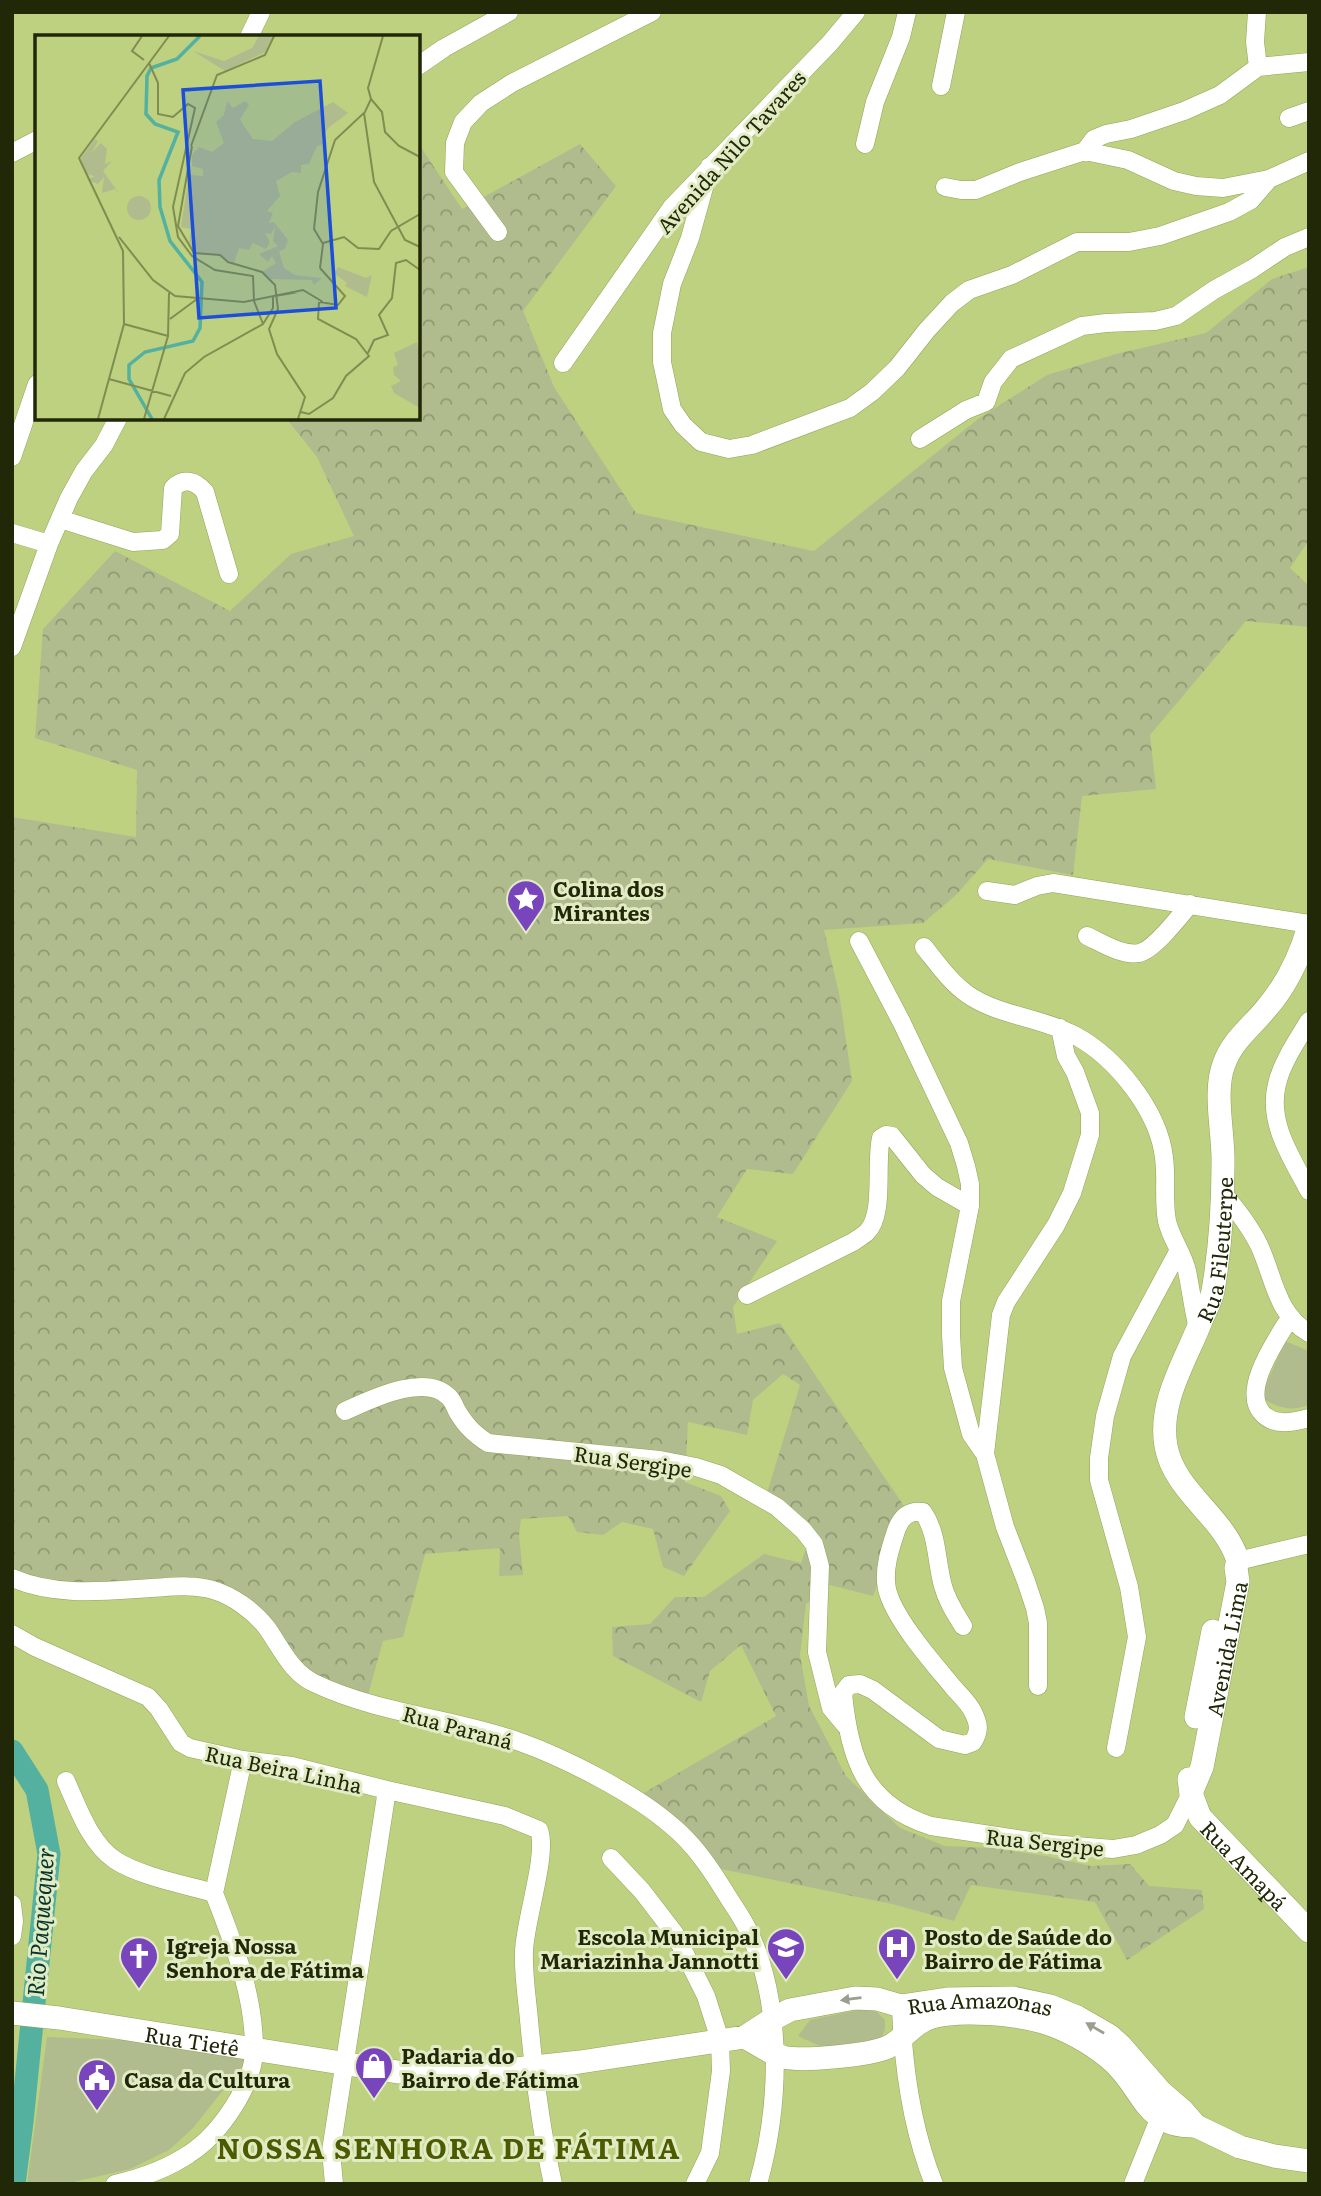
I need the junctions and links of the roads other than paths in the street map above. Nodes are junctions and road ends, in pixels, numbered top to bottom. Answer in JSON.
{"nodes":[{"id":1,"x":261,"y":12,"type":"edge"},
{"id":2,"x":509,"y":12,"type":"edge"},
{"id":3,"x":652,"y":12,"type":"edge"},
{"id":4,"x":856,"y":12,"type":"edge"},
{"id":5,"x":907,"y":12,"type":"edge"},
{"id":6,"x":956,"y":12,"type":"edge"},
{"id":7,"x":1257,"y":12,"type":"edge"},
{"id":8,"x":250,"y":35,"type":"edge"},
{"id":9,"x":1309,"y":62,"type":"edge"},
{"id":10,"x":420,"y":65,"type":"edge"},
{"id":11,"x":1258,"y":67,"type":"junction"},
{"id":12,"x":941,"y":86,"type":"dead end"},
{"id":13,"x":1309,"y":111,"type":"edge"},
{"id":14,"x":1289,"y":118,"type":"dead end"},
{"id":15,"x":35,"y":140,"type":"edge"},
{"id":16,"x":864,"y":144,"type":"dead end"},
{"id":17,"x":1085,"y":151,"type":"junction"},
{"id":18,"x":12,"y":153,"type":"edge"},
{"id":19,"x":1309,"y":161,"type":"edge"},
{"id":20,"x":710,"y":166,"type":"junction"},
{"id":21,"x":1269,"y":179,"type":"junction"},
{"id":22,"x":945,"y":187,"type":"dead end"},
{"id":23,"x":498,"y":232,"type":"dead end"},
{"id":24,"x":1309,"y":237,"type":"edge"},
{"id":25,"x":563,"y":363,"type":"dead end"},
{"id":26,"x":35,"y":390,"type":"edge"},
{"id":27,"x":117,"y":420,"type":"edge"},
{"id":28,"x":919,"y":439,"type":"dead end"},
{"id":29,"x":12,"y":457,"type":"edge"},
{"id":30,"x":60,"y":519,"type":"junction"},
{"id":31,"x":12,"y":533,"type":"edge"},
{"id":32,"x":49,"y":544,"type":"junction"},
{"id":33,"x":229,"y":574,"type":"dead end"},
{"id":34,"x":12,"y":647,"type":"edge"},
{"id":35,"x":987,"y":891,"type":"dead end"},
{"id":36,"x":1190,"y":904,"type":"junction"},
{"id":37,"x":1309,"y":925,"type":"edge"},
{"id":38,"x":1087,"y":936,"type":"dead end"},
{"id":39,"x":859,"y":942,"type":"dead end"},
{"id":40,"x":924,"y":947,"type":"dead end"},
{"id":41,"x":1309,"y":1021,"type":"edge"},
{"id":42,"x":1060,"y":1028,"type":"junction"},
{"id":43,"x":1309,"y":1191,"type":"edge"},
{"id":44,"x":1222,"y":1192,"type":"junction"},
{"id":45,"x":970,"y":1206,"type":"junction"},
{"id":46,"x":1179,"y":1250,"type":"junction"},
{"id":47,"x":747,"y":1294,"type":"dead end"},
{"id":48,"x":1289,"y":1319,"type":"junction"},
{"id":49,"x":1198,"y":1328,"type":"junction"},
{"id":50,"x":1309,"y":1333,"type":"edge"},
{"id":51,"x":345,"y":1411,"type":"dead end"},
{"id":52,"x":1309,"y":1418,"type":"edge"},
{"id":53,"x":985,"y":1454,"type":"junction"},
{"id":54,"x":1309,"y":1544,"type":"edge"},
{"id":55,"x":1237,"y":1565,"type":"junction"},
{"id":56,"x":12,"y":1578,"type":"edge"},
{"id":57,"x":963,"y":1626,"type":"dead end"},
{"id":58,"x":12,"y":1634,"type":"edge"},
{"id":59,"x":1038,"y":1686,"type":"dead end"},
{"id":60,"x":846,"y":1726,"type":"junction"},
{"id":61,"x":1116,"y":1748,"type":"dead end"},
{"id":62,"x":243,"y":1760,"type":"junction"},
{"id":63,"x":66,"y":1782,"type":"dead end"},
{"id":64,"x":387,"y":1790,"type":"junction"},
{"id":65,"x":1191,"y":1793,"type":"junction"},
{"id":66,"x":611,"y":1858,"type":"dead end"},
{"id":67,"x":214,"y":1893,"type":"junction"},
{"id":68,"x":12,"y":1903,"type":"edge"},
{"id":69,"x":1309,"y":1931,"type":"edge"},
{"id":70,"x":12,"y":1936,"type":"edge"},
{"id":71,"x":901,"y":2006,"type":"junction"},
{"id":72,"x":947,"y":2007,"type":"junction"},
{"id":73,"x":15,"y":2014,"type":"edge"},
{"id":74,"x":771,"y":2020,"type":"junction"},
{"id":75,"x":902,"y":2036,"type":"junction"},
{"id":76,"x":745,"y":2037,"type":"junction"},
{"id":77,"x":720,"y":2040,"type":"junction"},
{"id":78,"x":255,"y":2050,"type":"junction"},
{"id":79,"x":775,"y":2053,"type":"junction"},
{"id":80,"x":345,"y":2063,"type":"junction"},
{"id":81,"x":533,"y":2067,"type":"junction"},
{"id":82,"x":1156,"y":2105,"type":"junction"},
{"id":83,"x":1309,"y":2161,"type":"edge"},
{"id":84,"x":115,"y":2184,"type":"edge"},
{"id":85,"x":334,"y":2184,"type":"edge"},
{"id":86,"x":553,"y":2184,"type":"edge"},
{"id":87,"x":695,"y":2184,"type":"edge"},
{"id":88,"x":758,"y":2184,"type":"edge"},
{"id":89,"x":934,"y":2184,"type":"edge"},
{"id":90,"x":1133,"y":2184,"type":"edge"}],
"edges":[{"from":1,"to":8,"type":"street"},
{"from":2,"to":10,"type":"street"},
{"from":3,"to":23,"type":"street"},
{"from":4,"to":20,"type":"street","name":"Avenida Nilo Tavares"},
{"from":5,"to":16,"type":"street"},
{"from":6,"to":12,"type":"street"},
{"from":7,"to":11,"type":"street"},
{"from":9,"to":11,"type":"street"},
{"from":11,"to":17,"type":"street"},
{"from":13,"to":14,"type":"street"},
{"from":15,"to":18,"type":"street"},
{"from":17,"to":21,"type":"street"},
{"from":17,"to":22,"type":"street"},
{"from":19,"to":21,"type":"street"},
{"from":20,"to":21,"type":"street"},
{"from":20,"to":25,"type":"street","name":"Avenida Nilo Tavares"},
{"from":24,"to":28,"type":"street"},
{"from":26,"to":29,"type":"street"},
{"from":27,"to":30,"type":"street"},
{"from":30,"to":32,"type":"street"},
{"from":30,"to":33,"type":"street"},
{"from":31,"to":32,"type":"street"},
{"from":32,"to":34,"type":"street"},
{"from":35,"to":36,"type":"street"},
{"from":36,"to":37,"type":"street"},
{"from":36,"to":38,"type":"street"},
{"from":37,"to":44,"type":"main road","name":"Rua Fileuterpe"},
{"from":39,"to":45,"type":"street"},
{"from":40,"to":42,"type":"street"},
{"from":41,"to":43,"type":"street"},
{"from":42,"to":46,"type":"street"},
{"from":42,"to":53,"type":"street"},
{"from":44,"to":48,"type":"street"},
{"from":44,"to":49,"type":"main road","name":"Rua Fileuterpe"},
{"from":45,"to":47,"type":"street"},
{"from":45,"to":53,"type":"street"},
{"from":46,"to":49,"type":"street"},
{"from":46,"to":61,"type":"street"},
{"from":48,"to":50,"type":"street"},
{"from":48,"to":52,"type":"street"},
{"from":49,"to":55,"type":"main road","name":"Rua Fileuterpe"},
{"from":51,"to":60,"type":"street","name":"Rua Sergipe"},
{"from":53,"to":59,"type":"street"},
{"from":54,"to":55,"type":"street"},
{"from":55,"to":65,"type":"main road","name":"Avenida Lima"},
{"from":56,"to":74,"type":"street","name":"Rua Paraná"},
{"from":57,"to":60,"type":"street"},
{"from":58,"to":62,"type":"street","name":"Rua Beira Linha"},
{"from":60,"to":65,"type":"street","name":"Rua Sergipe"},
{"from":62,"to":64,"type":"street","name":"Rua Beira Linha"},
{"from":62,"to":67,"type":"street"},
{"from":63,"to":67,"type":"street"},
{"from":64,"to":80,"type":"street"},
{"from":64,"to":81,"type":"street","name":"Rua Beira Linha"},
{"from":65,"to":69,"type":"main road","name":"Rua Amapá"},
{"from":66,"to":77,"type":"street"},
{"from":67,"to":78,"type":"street"},
{"from":68,"to":70,"type":"street"},
{"from":71,"to":72,"type":"main road","name":"Rua Amazonas"},
{"from":71,"to":74,"type":"main road","name":"Rua Amazonas","one_way":true},
{"from":71,"to":75,"type":"street"},
{"from":72,"to":75,"type":"main road","name":"Rua Amazonas"},
{"from":72,"to":82,"type":"main road","name":"Rua Amazonas"},
{"from":73,"to":78,"type":"main road","name":"Rua Tietê"},
{"from":74,"to":76,"type":"main road","name":"Rua Tietê"},
{"from":74,"to":79,"type":"street","name":"Rua Paraná"},
{"from":75,"to":79,"type":"main road","name":"Rua Amazonas"},
{"from":75,"to":89,"type":"street"},
{"from":76,"to":77,"type":"main road","name":"Rua Tietê"},
{"from":76,"to":79,"type":"main road"},
{"from":77,"to":81,"type":"main road","name":"Rua Tietê"},
{"from":77,"to":87,"type":"street"},
{"from":78,"to":80,"type":"main road","name":"Rua Tietê"},
{"from":78,"to":84,"type":"street"},
{"from":79,"to":88,"type":"street","name":"Rua Paraná"},
{"from":80,"to":81,"type":"main road","name":"Rua Tietê"},
{"from":80,"to":85,"type":"street"},
{"from":81,"to":86,"type":"street"},
{"from":82,"to":83,"type":"main road"},
{"from":82,"to":90,"type":"street"}]}
